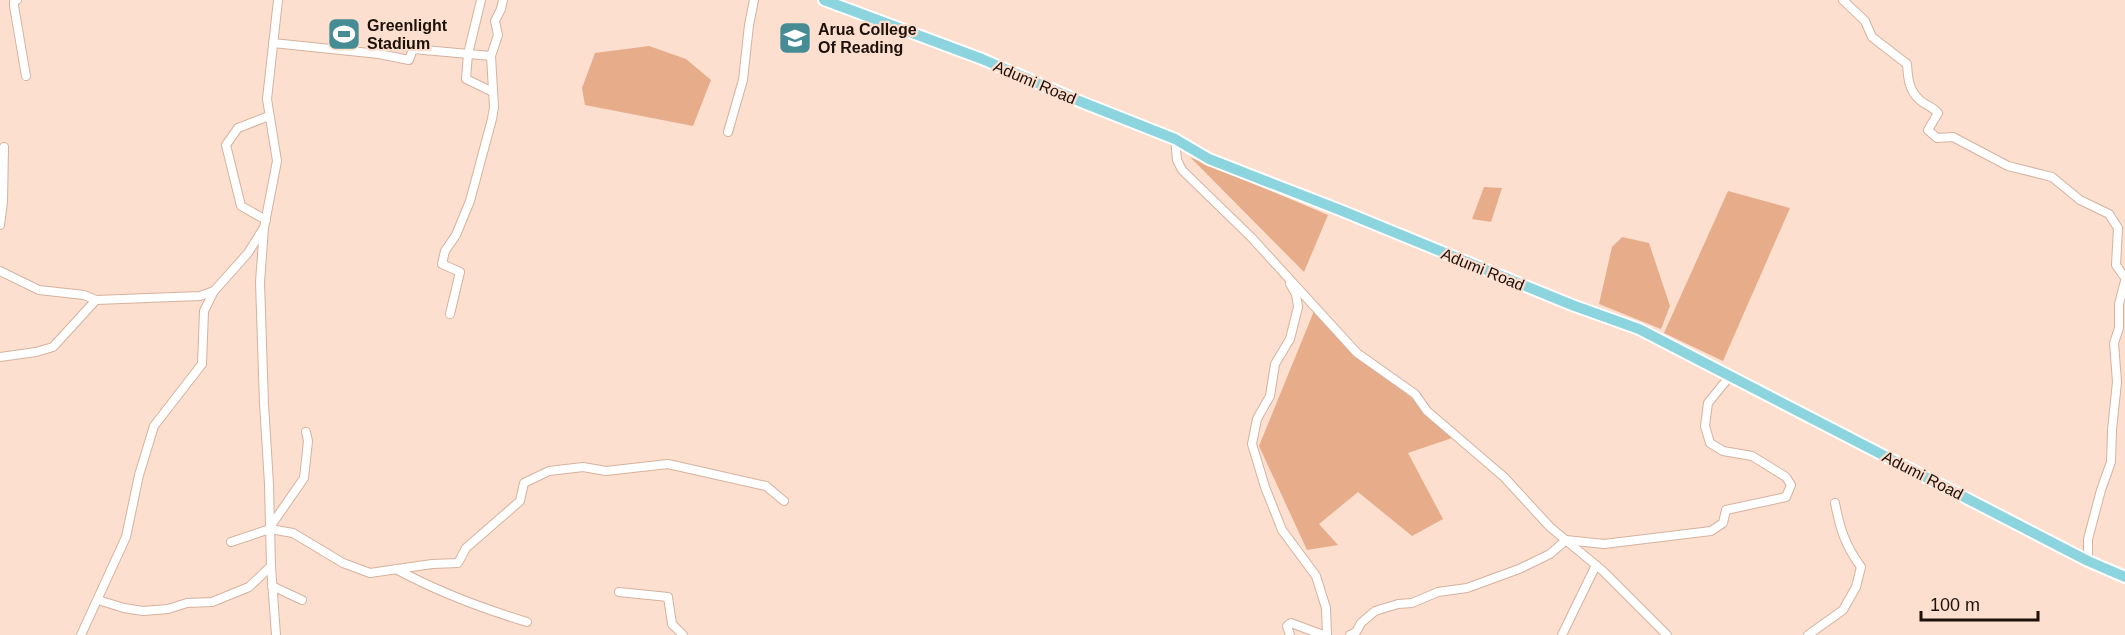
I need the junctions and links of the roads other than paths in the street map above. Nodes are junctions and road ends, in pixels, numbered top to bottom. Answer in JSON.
{"nodes":[{"id":1,"x":17,"y":0,"type":"edge"},
{"id":2,"x":278,"y":0,"type":"edge"},
{"id":3,"x":481,"y":0,"type":"edge"},
{"id":4,"x":503,"y":0,"type":"edge"},
{"id":5,"x":754,"y":0,"type":"edge"},
{"id":6,"x":824,"y":0,"type":"edge"},
{"id":7,"x":1843,"y":0,"type":"edge"},
{"id":8,"x":273,"y":43,"type":"junction"},
{"id":9,"x":468,"y":54,"type":"junction"},
{"id":10,"x":491,"y":56,"type":"junction"},
{"id":11,"x":26,"y":76,"type":"dead end"},
{"id":12,"x":493,"y":92,"type":"junction"},
{"id":13,"x":269,"y":116,"type":"junction"},
{"id":14,"x":728,"y":132,"type":"dead end"},
{"id":15,"x":1175,"y":139,"type":"junction"},
{"id":16,"x":4,"y":147,"type":"dead end"},
{"id":17,"x":265,"y":224,"type":"junction"},
{"id":18,"x":0,"y":225,"type":"edge"},
{"id":19,"x":0,"y":271,"type":"edge"},
{"id":20,"x":1283,"y":273,"type":"junction"},
{"id":21,"x":2125,"y":279,"type":"edge"},
{"id":22,"x":214,"y":291,"type":"junction"},
{"id":23,"x":96,"y":300,"type":"junction"},
{"id":24,"x":450,"y":314,"type":"dead end"},
{"id":25,"x":2122,"y":326,"type":"edge"},
{"id":26,"x":0,"y":357,"type":"edge"},
{"id":27,"x":1730,"y":376,"type":"junction"},
{"id":28,"x":2117,"y":381,"type":"junction"},
{"id":29,"x":2125,"y":392,"type":"edge"},
{"id":30,"x":306,"y":432,"type":"dead end"},
{"id":31,"x":784,"y":501,"type":"dead end"},
{"id":32,"x":1835,"y":503,"type":"dead end"},
{"id":33,"x":270,"y":529,"type":"junction"},
{"id":34,"x":1566,"y":540,"type":"junction"},
{"id":35,"x":231,"y":542,"type":"dead end"},
{"id":36,"x":2088,"y":561,"type":"junction"},
{"id":37,"x":1596,"y":565,"type":"junction"},
{"id":38,"x":271,"y":566,"type":"junction"},
{"id":39,"x":396,"y":569,"type":"junction"},
{"id":40,"x":2125,"y":577,"type":"edge"},
{"id":41,"x":272,"y":586,"type":"junction"},
{"id":42,"x":619,"y":592,"type":"dead end"},
{"id":43,"x":98,"y":600,"type":"junction"},
{"id":44,"x":302,"y":600,"type":"dead end"},
{"id":45,"x":527,"y":622,"type":"dead end"},
{"id":46,"x":81,"y":635,"type":"edge"},
{"id":47,"x":276,"y":635,"type":"edge"},
{"id":48,"x":683,"y":635,"type":"edge"},
{"id":49,"x":1290,"y":635,"type":"edge"},
{"id":50,"x":1325,"y":635,"type":"edge"},
{"id":51,"x":1350,"y":635,"type":"edge"},
{"id":52,"x":1562,"y":635,"type":"edge"},
{"id":53,"x":1667,"y":635,"type":"edge"},
{"id":54,"x":1808,"y":635,"type":"edge"}],
"edges":[{"from":1,"to":11,"type":"street"},
{"from":2,"to":8,"type":"street"},
{"from":3,"to":9,"type":"street"},
{"from":4,"to":10,"type":"street"},
{"from":5,"to":14,"type":"street"},
{"from":6,"to":15,"type":"main road","name":"Adumi Road"},
{"from":7,"to":21,"type":"street"},
{"from":8,"to":9,"type":"street"},
{"from":8,"to":13,"type":"street"},
{"from":9,"to":10,"type":"street"},
{"from":9,"to":12,"type":"street"},
{"from":10,"to":12,"type":"street"},
{"from":12,"to":24,"type":"street"},
{"from":13,"to":17,"type":"street"},
{"from":13,"to":17,"type":"street"},
{"from":15,"to":20,"type":"street"},
{"from":15,"to":27,"type":"main road","name":"Adumi Road"},
{"from":16,"to":18,"type":"street"},
{"from":17,"to":22,"type":"street"},
{"from":17,"to":33,"type":"street"},
{"from":19,"to":23,"type":"street"},
{"from":20,"to":34,"type":"street"},
{"from":20,"to":50,"type":"street"},
{"from":21,"to":25,"type":"street"},
{"from":22,"to":23,"type":"street"},
{"from":22,"to":43,"type":"street"},
{"from":23,"to":26,"type":"street"},
{"from":25,"to":28,"type":"street"},
{"from":27,"to":34,"type":"street"},
{"from":27,"to":36,"type":"main road","name":"Adumi Road"},
{"from":28,"to":29,"type":"street"},
{"from":28,"to":36,"type":"street"},
{"from":30,"to":33,"type":"street"},
{"from":31,"to":39,"type":"street"},
{"from":32,"to":54,"type":"street"},
{"from":33,"to":35,"type":"street"},
{"from":33,"to":38,"type":"street"},
{"from":33,"to":39,"type":"street"},
{"from":34,"to":37,"type":"street"},
{"from":34,"to":51,"type":"street"},
{"from":36,"to":40,"type":"main road","name":"Adumi Road"},
{"from":37,"to":52,"type":"street"},
{"from":37,"to":53,"type":"street"},
{"from":38,"to":41,"type":"street"},
{"from":38,"to":43,"type":"street"},
{"from":39,"to":45,"type":"street"},
{"from":41,"to":44,"type":"street"},
{"from":41,"to":47,"type":"street"},
{"from":42,"to":48,"type":"street"},
{"from":43,"to":46,"type":"street"},
{"from":49,"to":50,"type":"street"}]}
